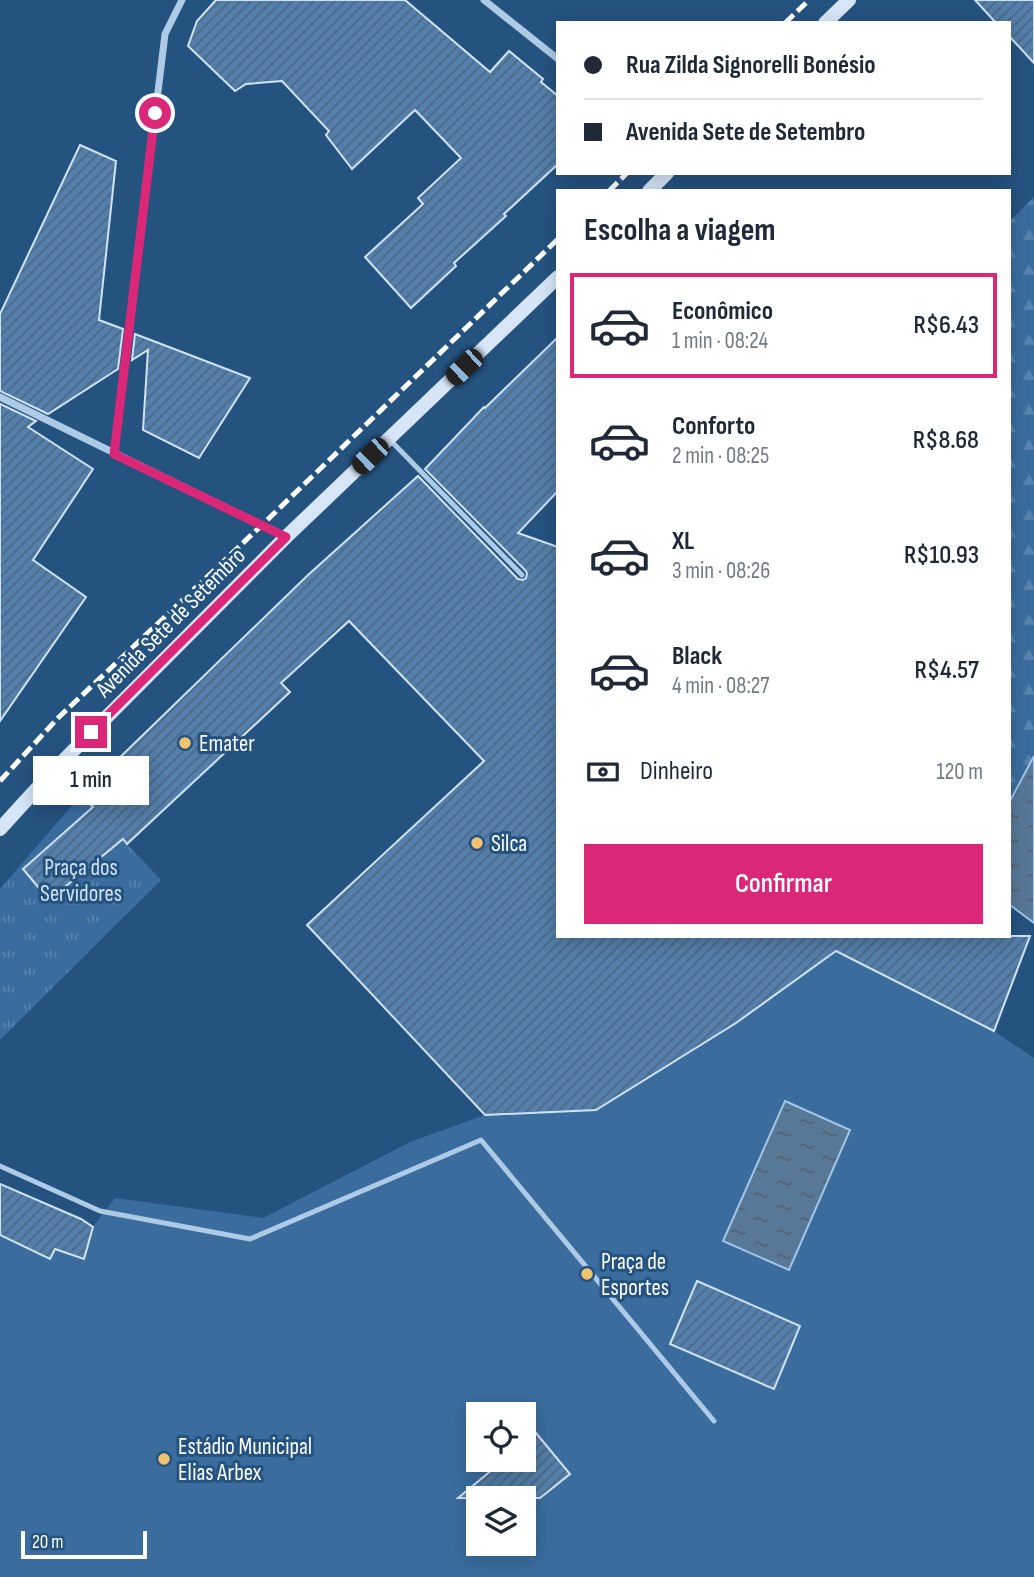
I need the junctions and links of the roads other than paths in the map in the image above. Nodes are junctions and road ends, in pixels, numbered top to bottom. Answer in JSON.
{"nodes":[{"id":1,"x":182,"y":0,"type":"edge"},
{"id":2,"x":484,"y":0,"type":"edge"},
{"id":3,"x":849,"y":0,"type":"edge"},
{"id":4,"x":827,"y":21,"type":"edge"},
{"id":5,"x":556,"y":57,"type":"edge"},
{"id":6,"x":665,"y":175,"type":"edge"},
{"id":7,"x":651,"y":189,"type":"edge"},
{"id":8,"x":556,"y":279,"type":"edge"},
{"id":9,"x":0,"y":397,"type":"edge"},
{"id":10,"x":388,"y":439,"type":"junction"},
{"id":11,"x":114,"y":454,"type":"junction"},
{"id":12,"x":286,"y":537,"type":"junction"},
{"id":13,"x":522,"y":575,"type":"dead end"},
{"id":14,"x":0,"y":829,"type":"edge"},
{"id":15,"x":0,"y":1166,"type":"edge"},
{"id":16,"x":714,"y":1421,"type":"dead end"}],
"edges":[{"from":1,"to":11,"type":"street"},
{"from":2,"to":5,"type":"street"},
{"from":3,"to":4,"type":"main road"},
{"from":6,"to":7,"type":"main road"},
{"from":8,"to":10,"type":"main road","name":"Avenida Sete de Setembro"},
{"from":9,"to":11,"type":"street"},
{"from":10,"to":12,"type":"main road","name":"Avenida Sete de Setembro"},
{"from":10,"to":13,"type":"lane"},
{"from":11,"to":12,"type":"street"},
{"from":12,"to":14,"type":"main road","name":"Avenida Sete de Setembro"},
{"from":15,"to":16,"type":"lane"}]}
